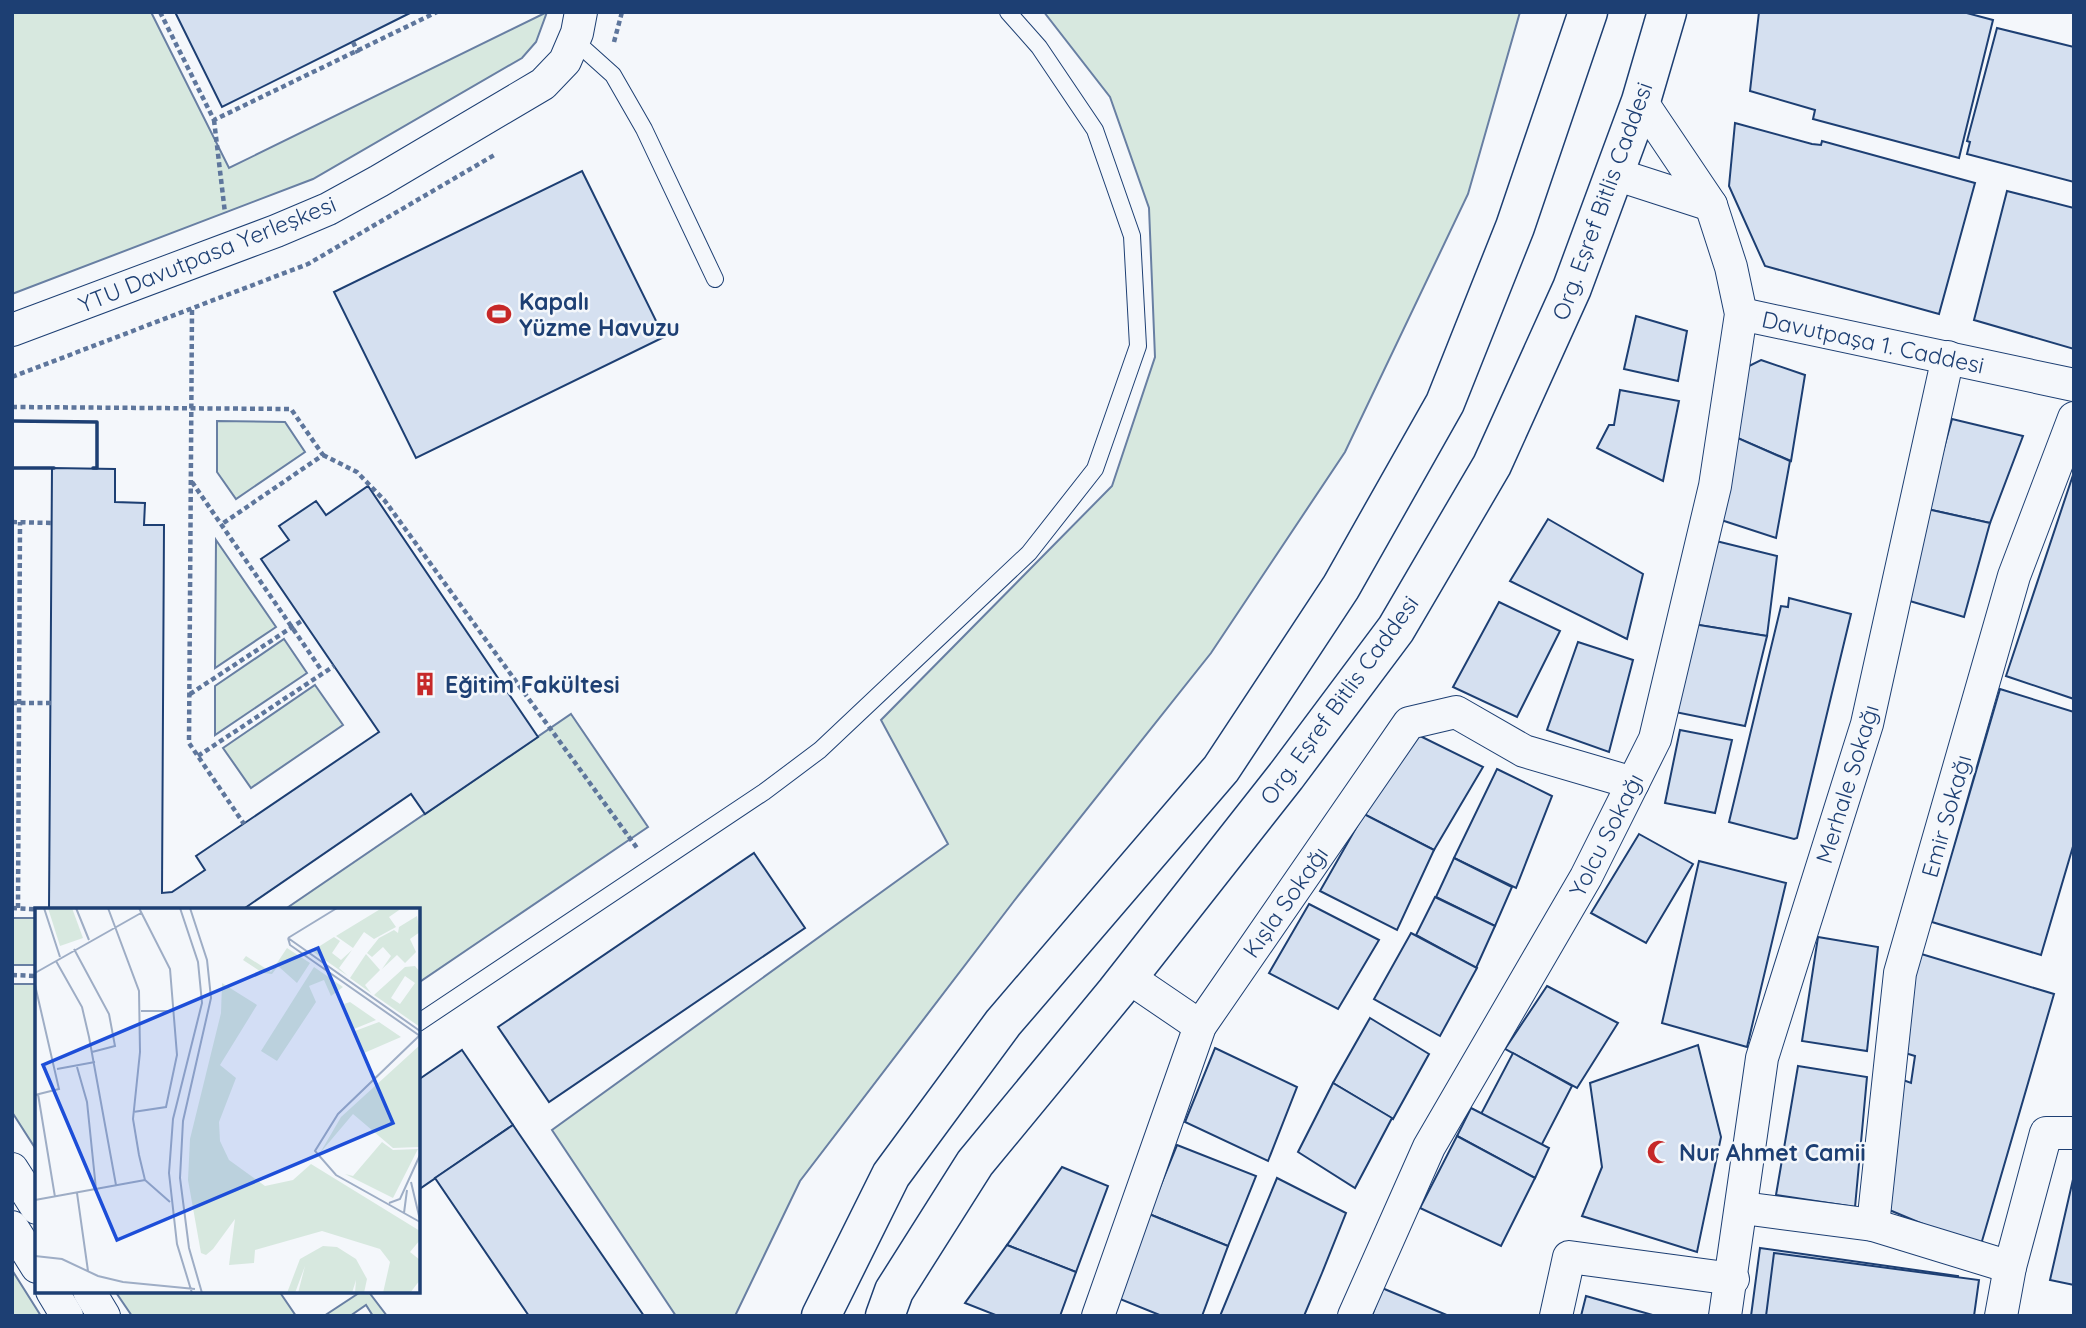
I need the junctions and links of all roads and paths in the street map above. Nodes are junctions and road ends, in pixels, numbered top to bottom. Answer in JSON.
{"nodes":[{"id":1,"x":160,"y":12,"type":"edge"},
{"id":2,"x":437,"y":12,"type":"edge"},
{"id":3,"x":1008,"y":12,"type":"edge"},
{"id":4,"x":1588,"y":12,"type":"edge"},
{"id":5,"x":1667,"y":12,"type":"edge"},
{"id":6,"x":578,"y":26,"type":"edge"},
{"id":7,"x":353,"y":42,"type":"dead end"},
{"id":8,"x":358,"y":53,"type":"junction"},
{"id":9,"x":1641,"y":101,"type":"junction"},
{"id":10,"x":214,"y":120,"type":"junction"},
{"id":11,"x":1615,"y":174,"type":"junction"},
{"id":12,"x":1711,"y":205,"type":"junction"},
{"id":13,"x":225,"y":221,"type":"dead end"},
{"id":14,"x":715,"y":279,"type":"dead end"},
{"id":15,"x":191,"y":309,"type":"dead end"},
{"id":16,"x":1741,"y":314,"type":"junction"},
{"id":17,"x":12,"y":330,"type":"edge"},
{"id":18,"x":1948,"y":357,"type":"junction"},
{"id":19,"x":2074,"y":385,"type":"edge"},
{"id":20,"x":12,"y":407,"type":"edge"},
{"id":21,"x":191,"y":408,"type":"junction"},
{"id":22,"x":2074,"y":418,"type":"edge"},
{"id":23,"x":323,"y":455,"type":"junction"},
{"id":24,"x":191,"y":479,"type":"junction"},
{"id":25,"x":12,"y":522,"type":"edge"},
{"id":26,"x":20,"y":522,"type":"junction"},
{"id":27,"x":51,"y":523,"type":"dead end"},
{"id":28,"x":222,"y":524,"type":"junction"},
{"id":29,"x":303,"y":620,"type":"dead end"},
{"id":30,"x":291,"y":626,"type":"junction"},
{"id":31,"x":334,"y":666,"type":"dead end"},
{"id":32,"x":322,"y":671,"type":"junction"},
{"id":33,"x":189,"y":695,"type":"junction"},
{"id":34,"x":12,"y":703,"type":"edge"},
{"id":35,"x":51,"y":703,"type":"dead end"},
{"id":36,"x":19,"y":704,"type":"junction"},
{"id":37,"x":198,"y":756,"type":"junction"},
{"id":38,"x":1633,"y":783,"type":"junction"},
{"id":39,"x":244,"y":824,"type":"dead end"},
{"id":40,"x":651,"y":867,"type":"junction"},
{"id":41,"x":15,"y":908,"type":"edge"},
{"id":42,"x":35,"y":909,"type":"edge"},
{"id":43,"x":12,"y":975,"type":"edge"},
{"id":44,"x":35,"y":976,"type":"edge"},
{"id":45,"x":1128,"y":977,"type":"junction"},
{"id":46,"x":420,"y":1022,"type":"edge"},
{"id":47,"x":1200,"y":1026,"type":"junction"},
{"id":48,"x":2074,"y":1133,"type":"edge"},
{"id":49,"x":12,"y":1169,"type":"edge"},
{"id":50,"x":35,"y":1205,"type":"edge"},
{"id":51,"x":1743,"y":1208,"type":"junction"},
{"id":52,"x":1873,"y":1225,"type":"junction"},
{"id":53,"x":12,"y":1227,"type":"edge"},
{"id":54,"x":35,"y":1263,"type":"edge"},
{"id":55,"x":2010,"y":1267,"type":"junction"},
{"id":56,"x":1733,"y":1279,"type":"junction"},
{"id":57,"x":53,"y":1293,"type":"edge"},
{"id":58,"x":90,"y":1293,"type":"edge"},
{"id":59,"x":67,"y":1316,"type":"edge"},
{"id":60,"x":104,"y":1316,"type":"edge"},
{"id":61,"x":821,"y":1316,"type":"edge"},
{"id":62,"x":885,"y":1316,"type":"edge"},
{"id":63,"x":1098,"y":1316,"type":"edge"},
{"id":64,"x":1354,"y":1316,"type":"edge"},
{"id":65,"x":1556,"y":1316,"type":"edge"},
{"id":66,"x":1725,"y":1316,"type":"edge"},
{"id":67,"x":2001,"y":1316,"type":"edge"}],
"edges":[{"from":1,"to":10,"type":"path"},
{"from":2,"to":8,"type":"path"},
{"from":3,"to":40,"type":"lane"},
{"from":4,"to":61,"type":"street"},
{"from":5,"to":9,"type":"street","name":"Org. Eşref Bitlis Caddesi"},
{"from":6,"to":14,"type":"lane"},
{"from":6,"to":17,"type":"street","name":"YTU Davutpasa Yerleşkesi"},
{"from":7,"to":8,"type":"path"},
{"from":8,"to":10,"type":"path"},
{"from":9,"to":11,"type":"street","name":"Org. Eşref Bitlis Caddesi"},
{"from":9,"to":12,"type":"street","name":"Davutpaşa 1. Caddesi"},
{"from":10,"to":13,"type":"path"},
{"from":11,"to":12,"type":"street"},
{"from":11,"to":45,"type":"street","name":"Org. Eşref Bitlis Caddesi"},
{"from":12,"to":16,"type":"street","name":"Davutpaşa 1. Caddesi"},
{"from":15,"to":21,"type":"path"},
{"from":16,"to":18,"type":"street","name":"Davutpaşa 1. Caddesi"},
{"from":16,"to":38,"type":"street","name":"Yolcu Sokağı"},
{"from":18,"to":19,"type":"street","name":"Davutpaşa 1. Caddesi"},
{"from":18,"to":51,"type":"street","name":"Merhale Sokağı"},
{"from":20,"to":21,"type":"path"},
{"from":21,"to":23,"type":"path"},
{"from":21,"to":24,"type":"path"},
{"from":22,"to":52,"type":"street","name":"Emir Sokağı"},
{"from":23,"to":28,"type":"path"},
{"from":23,"to":40,"type":"path"},
{"from":24,"to":28,"type":"path"},
{"from":24,"to":33,"type":"path"},
{"from":25,"to":26,"type":"path"},
{"from":26,"to":27,"type":"path"},
{"from":26,"to":36,"type":"path"},
{"from":28,"to":30,"type":"path"},
{"from":29,"to":30,"type":"path"},
{"from":30,"to":32,"type":"path"},
{"from":30,"to":33,"type":"path"},
{"from":31,"to":32,"type":"path"},
{"from":32,"to":37,"type":"path"},
{"from":33,"to":37,"type":"path"},
{"from":34,"to":36,"type":"path"},
{"from":35,"to":36,"type":"path"},
{"from":36,"to":41,"type":"path"},
{"from":37,"to":39,"type":"path"},
{"from":38,"to":47,"type":"street","name":"Kışla Sokağı"},
{"from":38,"to":64,"type":"street","name":"Yolcu Sokağı"},
{"from":40,"to":46,"type":"lane"},
{"from":41,"to":42,"type":"path"},
{"from":43,"to":44,"type":"path"},
{"from":45,"to":47,"type":"street"},
{"from":45,"to":62,"type":"street","name":"Org. Eşref Bitlis Caddesi"},
{"from":47,"to":63,"type":"street","name":"Kışla Sokağı"},
{"from":48,"to":55,"type":"street"},
{"from":49,"to":50,"type":"street"},
{"from":51,"to":52,"type":"street"},
{"from":51,"to":56,"type":"street","name":"Merhale Sokağı"},
{"from":52,"to":55,"type":"street"},
{"from":53,"to":54,"type":"street"},
{"from":55,"to":67,"type":"street"},
{"from":56,"to":65,"type":"street"},
{"from":56,"to":66,"type":"street","name":"Merhale Sokağı"},
{"from":57,"to":59,"type":"street"},
{"from":58,"to":60,"type":"street"}]}
